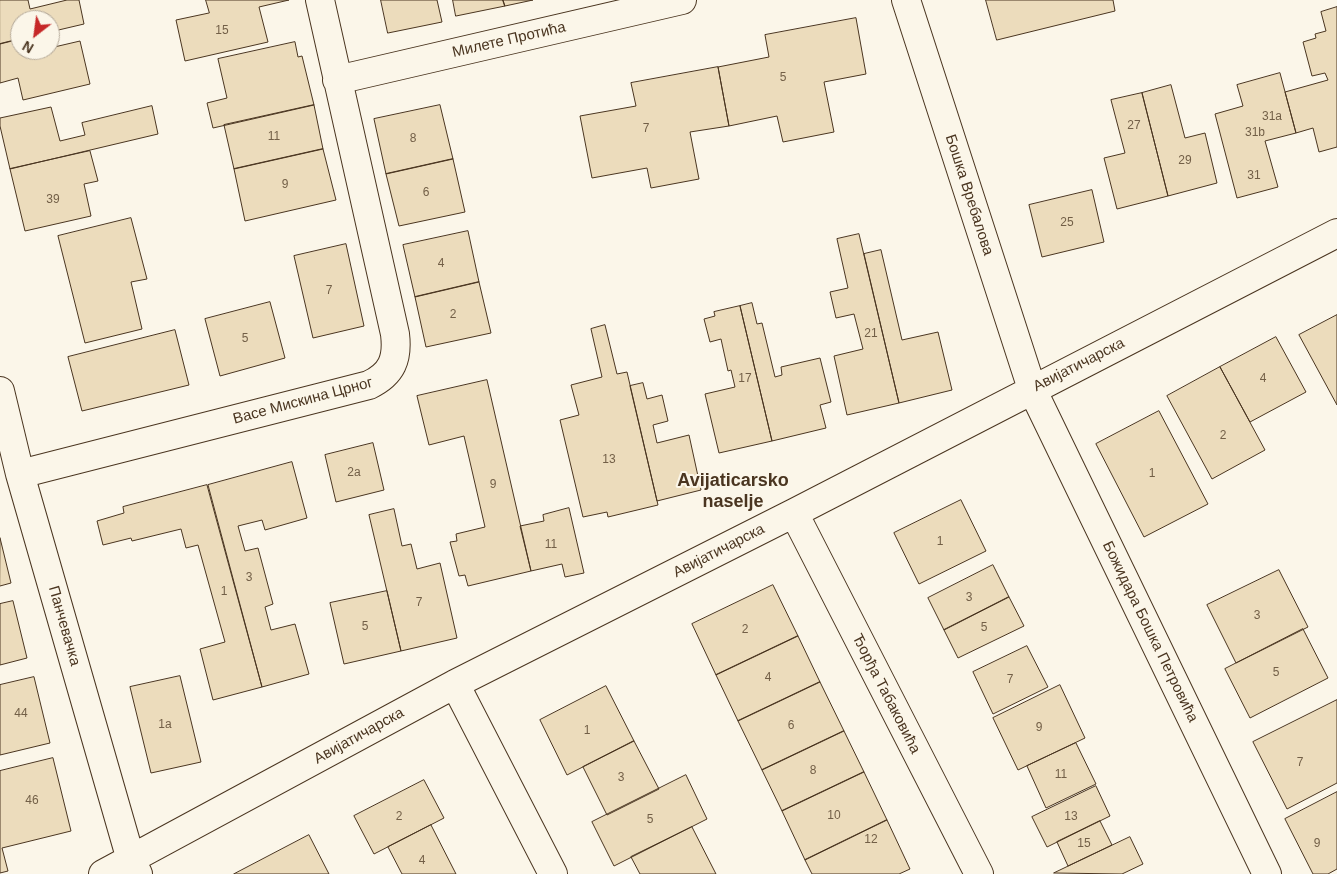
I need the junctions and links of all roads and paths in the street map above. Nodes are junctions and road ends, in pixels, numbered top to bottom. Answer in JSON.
{"nodes":[{"id":1,"x":320,"y":0,"type":"edge"},
{"id":2,"x":682,"y":0,"type":"edge"},
{"id":3,"x":906,"y":0,"type":"edge"},
{"id":4,"x":337,"y":80,"type":"junction"},
{"id":5,"x":1337,"y":232,"type":"edge"},
{"id":6,"x":1032,"y":389,"type":"junction"},
{"id":7,"x":0,"y":391,"type":"edge"},
{"id":8,"x":20,"y":474,"type":"junction"},
{"id":9,"x":794,"y":513,"type":"junction"},
{"id":10,"x":455,"y":684,"type":"junction"},
{"id":11,"x":134,"y":867,"type":"edge"},
{"id":12,"x":103,"y":874,"type":"edge"},
{"id":13,"x":553,"y":874,"type":"edge"},
{"id":14,"x":978,"y":874,"type":"edge"},
{"id":15,"x":1268,"y":874,"type":"edge"}],
"edges":[{"from":1,"to":4,"type":"street","name":"Васе Мискина Црног"},
{"from":2,"to":4,"type":"street","name":"Милете Протића"},
{"from":3,"to":6,"type":"street","name":"Бошка Вребалова"},
{"from":4,"to":8,"type":"street","name":"Васе Мискина Црног"},
{"from":5,"to":6,"type":"street","name":"Авијатичарска"},
{"from":6,"to":9,"type":"street","name":"Авијатичарска"},
{"from":6,"to":15,"type":"street","name":"Божидара Бошка Петровића"},
{"from":7,"to":8,"type":"street","name":"Панчевачка"},
{"from":8,"to":11,"type":"street","name":"Панчевачка"},
{"from":9,"to":10,"type":"street","name":"Авијатичарска"},
{"from":9,"to":14,"type":"street","name":"Ђорђа Табаковића"},
{"from":10,"to":11,"type":"street","name":"Авијатичарска"},
{"from":10,"to":13,"type":"street"},
{"from":11,"to":12,"type":"street","name":"Авијатичарска"}]}
